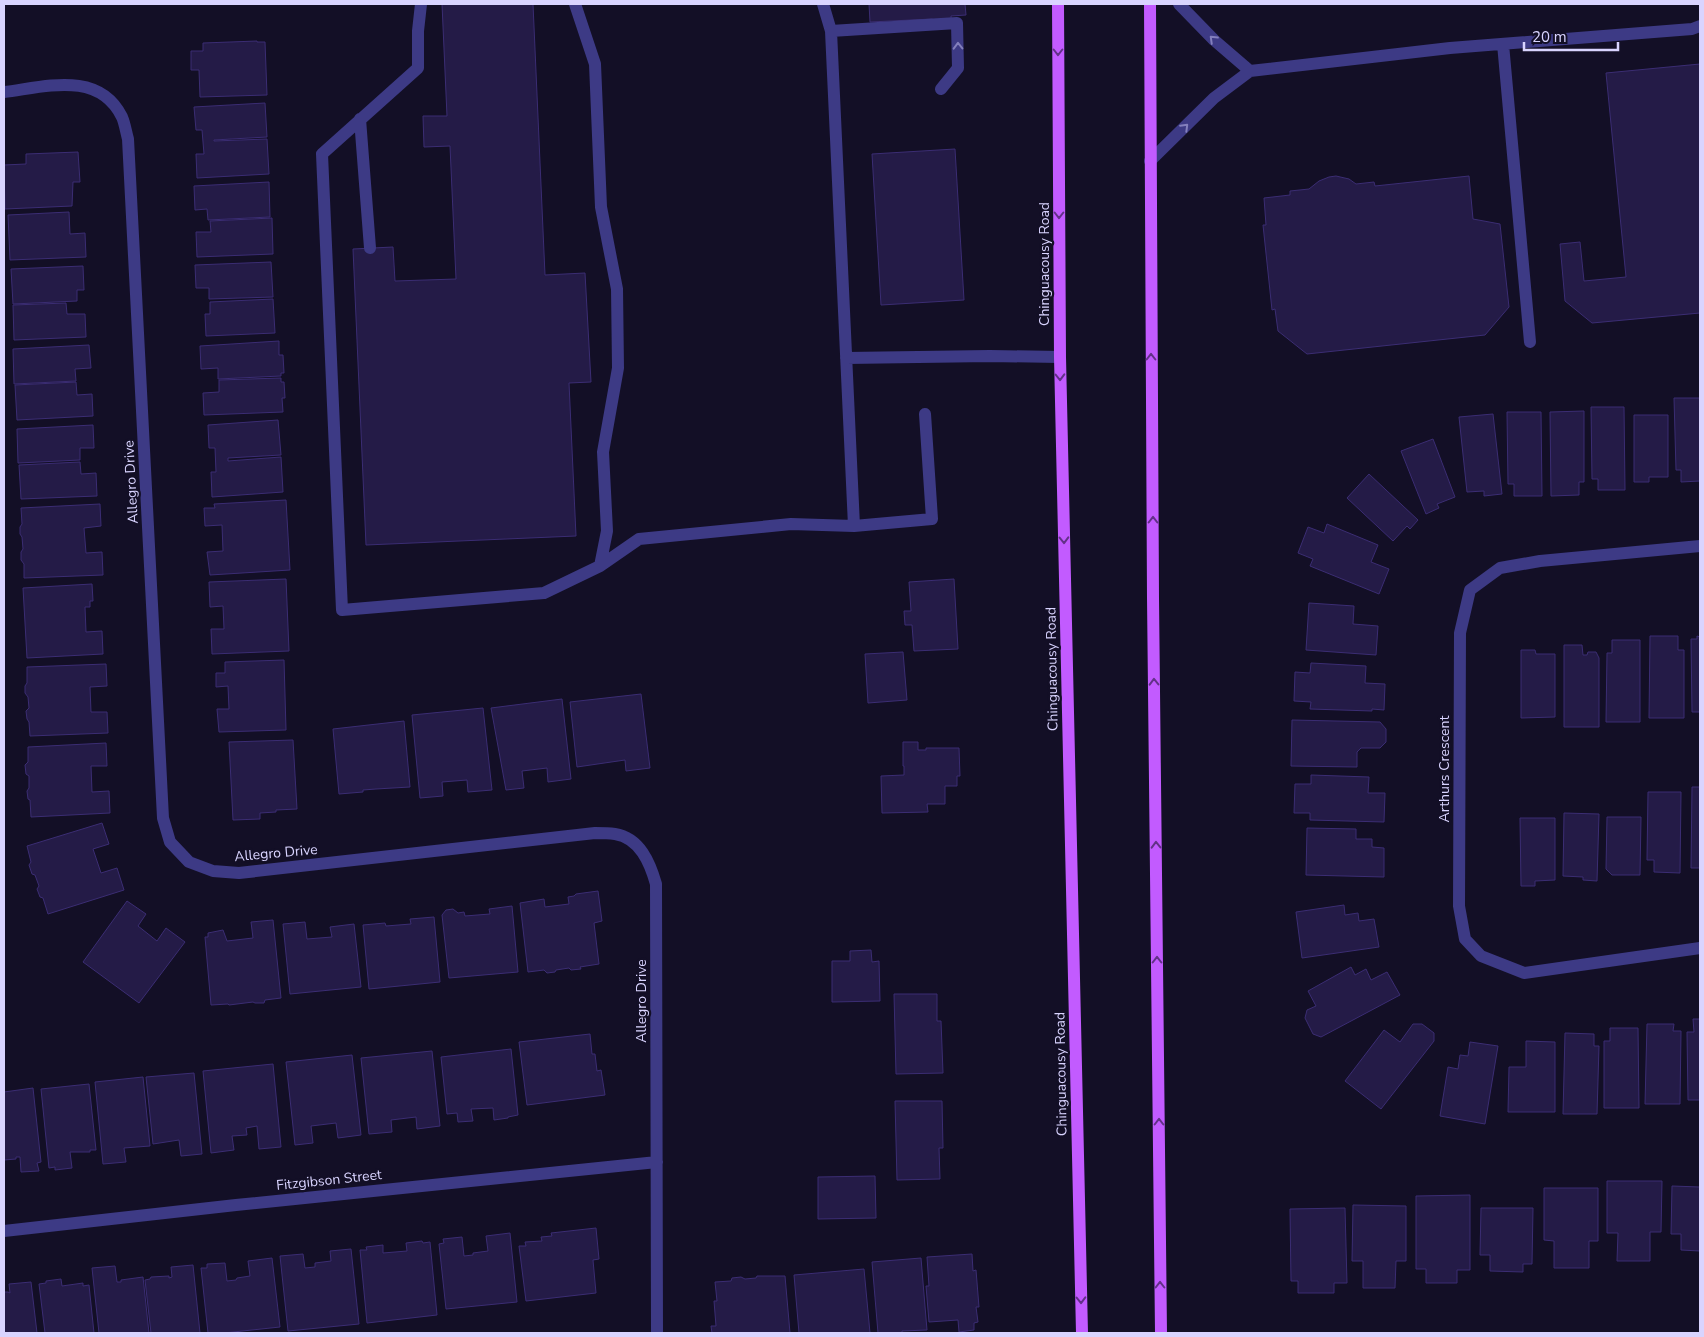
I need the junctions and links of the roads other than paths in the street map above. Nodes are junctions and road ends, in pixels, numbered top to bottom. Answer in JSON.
{"nodes":[{"id":1,"x":421,"y":4,"type":"edge"},
{"id":2,"x":575,"y":4,"type":"edge"},
{"id":3,"x":823,"y":4,"type":"edge"},
{"id":4,"x":1058,"y":4,"type":"edge"},
{"id":5,"x":1150,"y":4,"type":"edge"},
{"id":6,"x":1179,"y":4,"type":"edge"},
{"id":7,"x":1700,"y":26,"type":"edge"},
{"id":8,"x":831,"y":31,"type":"junction"},
{"id":9,"x":1503,"y":44,"type":"junction"},
{"id":10,"x":1250,"y":71,"type":"junction"},
{"id":11,"x":941,"y":89,"type":"dead end"},
{"id":12,"x":4,"y":92,"type":"edge"},
{"id":13,"x":360,"y":120,"type":"junction"},
{"id":14,"x":1150,"y":161,"type":"junction"},
{"id":15,"x":370,"y":248,"type":"dead end"},
{"id":16,"x":1530,"y":342,"type":"dead end"},
{"id":17,"x":1060,"y":356,"type":"junction"},
{"id":18,"x":846,"y":358,"type":"junction"},
{"id":19,"x":925,"y":414,"type":"dead end"},
{"id":20,"x":854,"y":526,"type":"junction"},
{"id":21,"x":1700,"y":546,"type":"edge"},
{"id":22,"x":600,"y":566,"type":"junction"},
{"id":23,"x":1700,"y":948,"type":"edge"},
{"id":24,"x":657,"y":1162,"type":"junction"},
{"id":25,"x":4,"y":1231,"type":"edge"},
{"id":26,"x":657,"y":1333,"type":"edge"},
{"id":27,"x":1082,"y":1333,"type":"edge"},
{"id":28,"x":1161,"y":1333,"type":"edge"}],
"edges":[{"from":1,"to":13,"type":"street"},
{"from":2,"to":22,"type":"street"},
{"from":3,"to":8,"type":"street"},
{"from":4,"to":17,"type":"main road","name":"Chinguacousy Road","one_way":true},
{"from":5,"to":14,"type":"main road"},
{"from":10,"to":6,"type":"street","one_way":true},
{"from":7,"to":9,"type":"street"},
{"from":11,"to":8,"type":"street","one_way":true},
{"from":8,"to":18,"type":"street"},
{"from":9,"to":10,"type":"street"},
{"from":9,"to":16,"type":"street"},
{"from":14,"to":10,"type":"street","one_way":true},
{"from":12,"to":24,"type":"street","name":"Allegro Drive"},
{"from":13,"to":15,"type":"street"},
{"from":13,"to":22,"type":"street"},
{"from":28,"to":14,"type":"main road","one_way":true},
{"from":17,"to":18,"type":"street"},
{"from":17,"to":27,"type":"main road","name":"Chinguacousy Road","one_way":true},
{"from":18,"to":20,"type":"street"},
{"from":19,"to":20,"type":"street"},
{"from":20,"to":22,"type":"street"},
{"from":21,"to":23,"type":"street","name":"Arthurs Crescent"},
{"from":24,"to":25,"type":"street","name":"Fitzgibson Street"},
{"from":24,"to":26,"type":"street","name":"Allegro Drive"}]}
